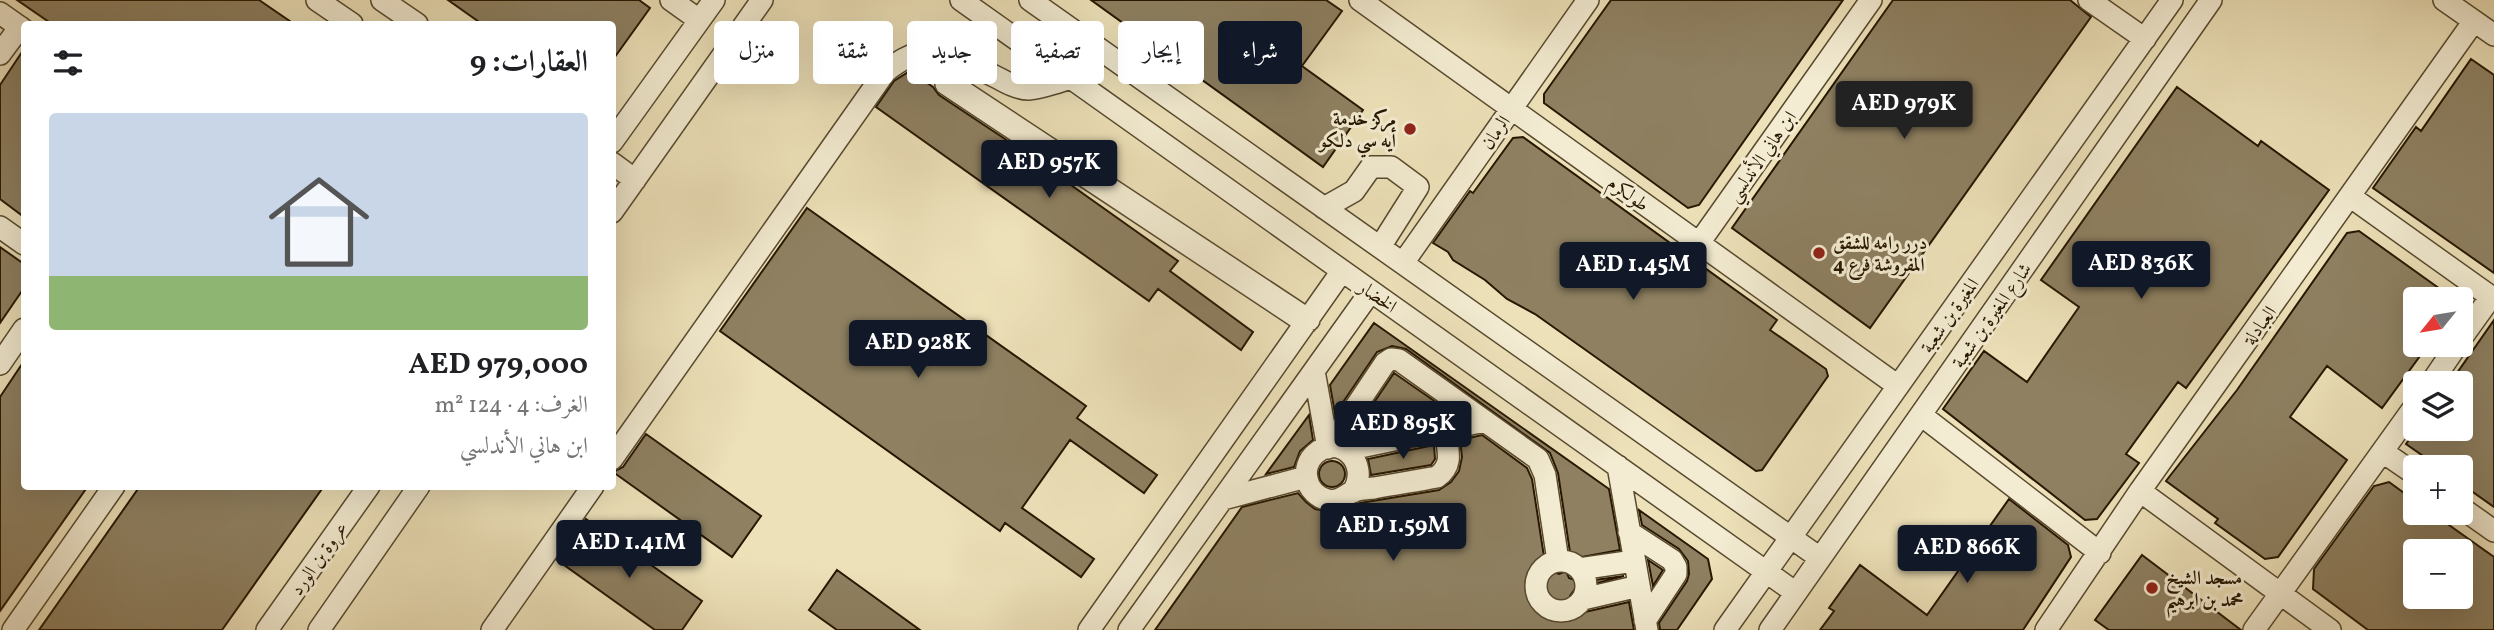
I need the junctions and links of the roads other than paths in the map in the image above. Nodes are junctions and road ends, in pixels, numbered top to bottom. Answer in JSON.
{"nodes":[{"id":1,"x":317,"y":0,"type":"edge"},
{"id":2,"x":382,"y":0,"type":"edge"},
{"id":3,"x":671,"y":0,"type":"edge"},
{"id":4,"x":714,"y":0,"type":"edge"},
{"id":5,"x":762,"y":0,"type":"edge"},
{"id":6,"x":961,"y":0,"type":"edge"},
{"id":7,"x":1030,"y":0,"type":"edge"},
{"id":8,"x":1360,"y":0,"type":"edge"},
{"id":9,"x":1588,"y":0,"type":"edge"},
{"id":10,"x":1871,"y":0,"type":"edge"},
{"id":11,"x":2089,"y":0,"type":"edge"},
{"id":12,"x":2172,"y":0,"type":"edge"},
{"id":13,"x":2211,"y":0,"type":"edge"},
{"id":14,"x":2444,"y":0,"type":"edge"},
{"id":15,"x":0,"y":13,"type":"edge"},
{"id":16,"x":699,"y":20,"type":"junction"},
{"id":17,"x":348,"y":21,"type":"edge"},
{"id":18,"x":413,"y":21,"type":"edge"},
{"id":19,"x":2474,"y":22,"type":"junction"},
{"id":20,"x":21,"y":27,"type":"edge"},
{"id":21,"x":21,"y":29,"type":"edge"},
{"id":22,"x":1011,"y":35,"type":"edge"},
{"id":23,"x":2494,"y":35,"type":"edge"},
{"id":24,"x":2145,"y":39,"type":"junction"},
{"id":25,"x":0,"y":54,"type":"edge"},
{"id":26,"x":1048,"y":84,"type":"edge"},
{"id":27,"x":1079,"y":84,"type":"edge"},
{"id":28,"x":1512,"y":109,"type":"junction"},
{"id":29,"x":616,"y":136,"type":"edge"},
{"id":30,"x":616,"y":166,"type":"edge"},
{"id":31,"x":635,"y":180,"type":"junction"},
{"id":32,"x":2351,"y":197,"type":"junction"},
{"id":33,"x":616,"y":206,"type":"edge"},
{"id":34,"x":1324,"y":208,"type":"junction"},
{"id":35,"x":0,"y":227,"type":"edge"},
{"id":36,"x":21,"y":242,"type":"edge"},
{"id":37,"x":1699,"y":243,"type":"junction"},
{"id":38,"x":1380,"y":247,"type":"junction"},
{"id":39,"x":1402,"y":263,"type":"junction"},
{"id":40,"x":1342,"y":271,"type":"junction"},
{"id":41,"x":1371,"y":291,"type":"junction"},
{"id":42,"x":2492,"y":298,"type":"edge"},
{"id":43,"x":2473,"y":323,"type":"edge"},
{"id":44,"x":1304,"y":326,"type":"junction"},
{"id":45,"x":21,"y":333,"type":"edge"},
{"id":46,"x":0,"y":363,"type":"edge"},
{"id":47,"x":1319,"y":364,"type":"junction"},
{"id":48,"x":1898,"y":386,"type":"junction"},
{"id":49,"x":1921,"y":415,"type":"junction"},
{"id":50,"x":1485,"y":421,"type":"junction"},
{"id":51,"x":2403,"y":423,"type":"edge"},
{"id":52,"x":1445,"y":429,"type":"junction"},
{"id":53,"x":1337,"y":449,"type":"junction"},
{"id":54,"x":2383,"y":452,"type":"junction"},
{"id":55,"x":616,"y":453,"type":"edge"},
{"id":56,"x":1618,"y":466,"type":"junction"},
{"id":57,"x":2403,"y":466,"type":"edge"},
{"id":58,"x":1306,"y":477,"type":"junction"},
{"id":59,"x":111,"y":490,"type":"edge"},
{"id":60,"x":366,"y":490,"type":"edge"},
{"id":61,"x":416,"y":490,"type":"edge"},
{"id":62,"x":590,"y":490,"type":"edge"},
{"id":63,"x":2140,"y":491,"type":"junction"},
{"id":64,"x":1353,"y":492,"type":"junction"},
{"id":65,"x":1223,"y":499,"type":"junction"},
{"id":66,"x":2473,"y":516,"type":"edge"},
{"id":67,"x":2494,"y":531,"type":"edge"},
{"id":68,"x":1629,"y":532,"type":"junction"},
{"id":69,"x":1791,"y":538,"type":"junction"},
{"id":70,"x":2100,"y":553,"type":"junction"},
{"id":71,"x":1820,"y":558,"type":"junction"},
{"id":72,"x":1558,"y":561,"type":"junction"},
{"id":73,"x":1634,"y":561,"type":"junction"},
{"id":74,"x":1579,"y":569,"type":"junction"},
{"id":75,"x":1767,"y":572,"type":"junction"},
{"id":76,"x":1639,"y":586,"type":"junction"},
{"id":77,"x":1796,"y":593,"type":"junction"},
{"id":78,"x":2280,"y":594,"type":"junction"},
{"id":79,"x":1583,"y":599,"type":"junction"},
{"id":80,"x":1110,"y":601,"type":"junction"},
{"id":81,"x":1565,"y":621,"type":"edge"},
{"id":82,"x":1132,"y":625,"type":"edge"},
{"id":83,"x":1646,"y":626,"type":"edge"},
{"id":84,"x":13,"y":630,"type":"edge"},
{"id":85,"x":267,"y":630,"type":"edge"},
{"id":86,"x":318,"y":630,"type":"edge"},
{"id":87,"x":492,"y":630,"type":"edge"},
{"id":88,"x":1089,"y":630,"type":"edge"},
{"id":89,"x":1725,"y":630,"type":"edge"},
{"id":90,"x":1770,"y":630,"type":"edge"},
{"id":91,"x":2046,"y":630,"type":"edge"},
{"id":92,"x":2254,"y":630,"type":"edge"},
{"id":93,"x":2330,"y":630,"type":"edge"}],
"edges":[{"from":1,"to":17,"type":"street"},
{"from":2,"to":18,"type":"street"},
{"from":3,"to":16,"type":"street"},
{"from":4,"to":16,"type":"street"},
{"from":5,"to":31,"type":"street"},
{"from":6,"to":22,"type":"street","name":"الخضار"},
{"from":7,"to":34,"type":"street"},
{"from":8,"to":28,"type":"street","name":"طولكرم"},
{"from":9,"to":28,"type":"street","name":"الرمان"},
{"from":10,"to":37,"type":"street","name":"ابن هاني الأندلسي"},
{"from":11,"to":24,"type":"street"},
{"from":12,"to":24,"type":"street","name":"المغيرة بن شعبة"},
{"from":13,"to":49,"type":"street","name":"شارع المغيرة بن شعبة"},
{"from":14,"to":19,"type":"street"},
{"from":15,"to":20,"type":"street"},
{"from":16,"to":29,"type":"street"},
{"from":19,"to":23,"type":"street"},
{"from":19,"to":32,"type":"street","name":"العبادلة"},
{"from":21,"to":25,"type":"street"},
{"from":24,"to":48,"type":"street","name":"المغيرة بن شعبة"},
{"from":26,"to":55,"type":"street"},
{"from":27,"to":40,"type":"street","name":"الخضار"},
{"from":28,"to":37,"type":"street","name":"طولكرم"},
{"from":28,"to":39,"type":"street","name":"الرمان"},
{"from":30,"to":31,"type":"street"},
{"from":31,"to":33,"type":"street"},
{"from":32,"to":42,"type":"street"},
{"from":32,"to":63,"type":"street","name":"العبادلة"},
{"from":34,"to":38,"type":"street"},
{"from":34,"to":38,"type":"street"},
{"from":35,"to":36,"type":"street"},
{"from":37,"to":48,"type":"street","name":"طولكرم"},
{"from":38,"to":39,"type":"street"},
{"from":39,"to":69,"type":"street"},
{"from":40,"to":41,"type":"street","name":"الخضار"},
{"from":40,"to":44,"type":"street"},
{"from":41,"to":47,"type":"street"},
{"from":41,"to":56,"type":"street","name":"الخضار"},
{"from":42,"to":43,"type":"street"},
{"from":44,"to":44,"type":"street"},
{"from":44,"to":47,"type":"street"},
{"from":44,"to":80,"type":"street"},
{"from":45,"to":46,"type":"street"},
{"from":47,"to":53,"type":"street"},
{"from":47,"to":65,"type":"street"},
{"from":48,"to":69,"type":"street","name":"المغيرة بن شعبة"},
{"from":49,"to":70,"type":"street"},
{"from":49,"to":71,"type":"street","name":"شارع المغيرة بن شعبة"},
{"from":50,"to":52,"type":"street"},
{"from":50,"to":53,"type":"street"},
{"from":50,"to":72,"type":"street"},
{"from":51,"to":54,"type":"street"},
{"from":52,"to":53,"type":"street"},
{"from":52,"to":64,"type":"street"},
{"from":53,"to":58,"type":"street"},
{"from":53,"to":64,"type":"street"},
{"from":54,"to":57,"type":"street"},
{"from":54,"to":78,"type":"street"},
{"from":56,"to":68,"type":"street"},
{"from":56,"to":75,"type":"street","name":"الخضار"},
{"from":58,"to":64,"type":"street"},
{"from":58,"to":65,"type":"street"},
{"from":59,"to":84,"type":"street"},
{"from":60,"to":85,"type":"street","name":"عروة بن الورد"},
{"from":61,"to":86,"type":"street"},
{"from":62,"to":87,"type":"street"},
{"from":63,"to":70,"type":"street","name":"العبادلة"},
{"from":63,"to":78,"type":"street"},
{"from":65,"to":82,"type":"street"},
{"from":66,"to":67,"type":"street"},
{"from":68,"to":73,"type":"street"},
{"from":68,"to":83,"type":"street"},
{"from":69,"to":71,"type":"street"},
{"from":69,"to":75,"type":"street","name":"المغيرة بن شعبة"},
{"from":70,"to":91,"type":"street","name":"العبادلة"},
{"from":71,"to":77,"type":"street","name":"شارع المغيرة بن شعبة"},
{"from":72,"to":74,"type":"street"},
{"from":72,"to":81,"type":"street"},
{"from":73,"to":74,"type":"street"},
{"from":73,"to":76,"type":"street"},
{"from":74,"to":79,"type":"street"},
{"from":75,"to":77,"type":"street","name":"الخضار"},
{"from":75,"to":89,"type":"street","name":"المغيرة بن شعبة"},
{"from":76,"to":79,"type":"street"},
{"from":76,"to":83,"type":"street"},
{"from":77,"to":90,"type":"street","name":"شارع المغيرة بن شعبة"},
{"from":78,"to":92,"type":"street"},
{"from":78,"to":93,"type":"street"},
{"from":79,"to":81,"type":"street"},
{"from":80,"to":82,"type":"street"},
{"from":80,"to":88,"type":"street"}]}
